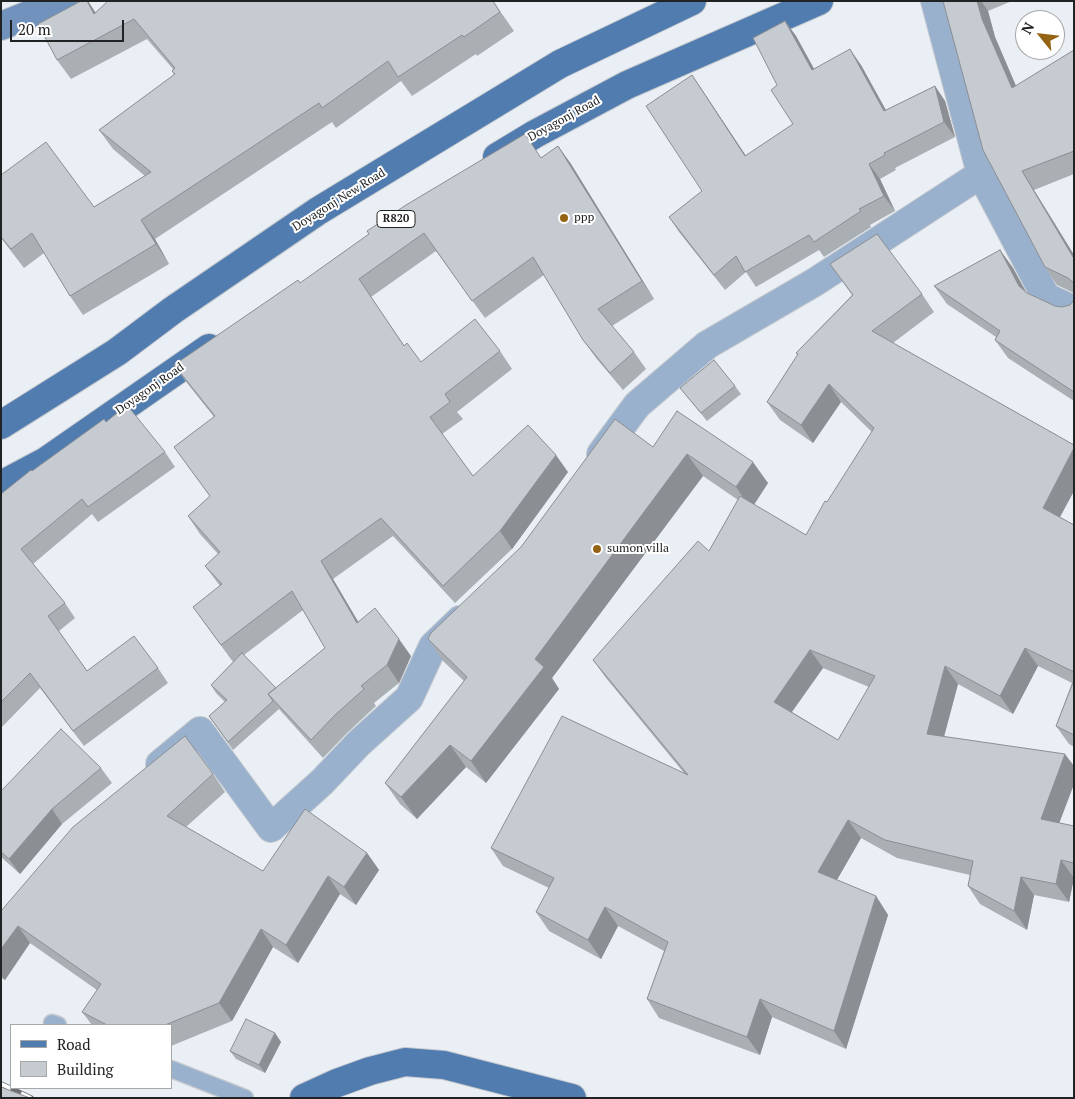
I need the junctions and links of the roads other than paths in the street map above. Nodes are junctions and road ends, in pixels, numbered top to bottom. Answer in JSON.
{"nodes":[{"id":1,"x":63,"y":1,"type":"edge"},
{"id":2,"x":819,"y":1,"type":"edge"},
{"id":3,"x":935,"y":1,"type":"edge"},
{"id":4,"x":690,"y":2,"type":"edge"},
{"id":5,"x":1,"y":26,"type":"edge"},
{"id":6,"x":477,"y":169,"type":"edge"},
{"id":7,"x":981,"y":174,"type":"junction"},
{"id":8,"x":1074,"y":310,"type":"edge"},
{"id":9,"x":233,"y":331,"type":"edge"},
{"id":10,"x":1,"y":425,"type":"edge"},
{"id":11,"x":586,"y":474,"type":"edge"},
{"id":12,"x":1,"y":485,"type":"edge"},
{"id":13,"x":475,"y":606,"type":"edge"},
{"id":14,"x":141,"y":780,"type":"edge"},
{"id":15,"x":172,"y":1069,"type":"edge"},
{"id":16,"x":245,"y":1098,"type":"edge"},
{"id":17,"x":304,"y":1098,"type":"edge"},
{"id":18,"x":572,"y":1098,"type":"edge"}],
"edges":[{"from":1,"to":5,"type":"main road"},
{"from":2,"to":6,"type":"main road","name":"Doyagonj Road"},
{"from":3,"to":7,"type":"street"},
{"from":4,"to":10,"type":"main road","name":"Doyagonj New Road"},
{"from":7,"to":8,"type":"street"},
{"from":7,"to":11,"type":"street"},
{"from":9,"to":12,"type":"main road","name":"Doyagonj Road"},
{"from":13,"to":14,"type":"street"},
{"from":15,"to":16,"type":"lane"},
{"from":17,"to":18,"type":"main road"}]}
